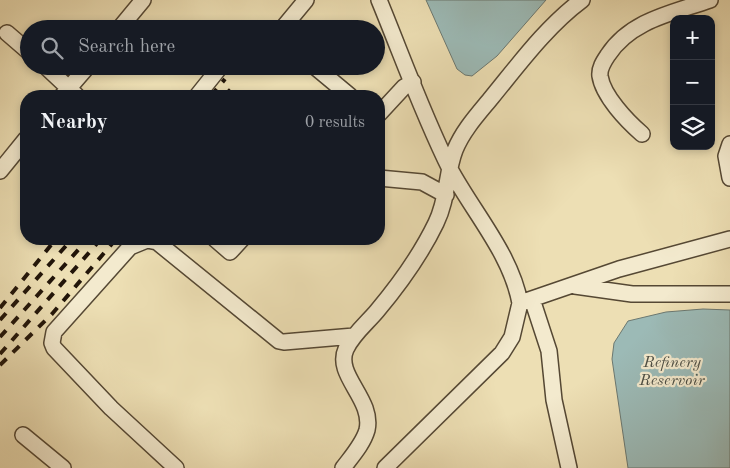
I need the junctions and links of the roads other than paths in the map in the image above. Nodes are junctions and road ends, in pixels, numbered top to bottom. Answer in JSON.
{"nodes":[{"id":1,"x":143,"y":0,"type":"edge"},
{"id":2,"x":306,"y":0,"type":"edge"},
{"id":3,"x":379,"y":0,"type":"edge"},
{"id":4,"x":582,"y":0,"type":"edge"},
{"id":5,"x":710,"y":0,"type":"edge"},
{"id":6,"x":126,"y":20,"type":"edge"},
{"id":7,"x":289,"y":20,"type":"edge"},
{"id":8,"x":7,"y":33,"type":"dead end"},
{"id":9,"x":20,"y":44,"type":"edge"},
{"id":10,"x":53,"y":75,"type":"edge"},
{"id":11,"x":82,"y":75,"type":"edge"},
{"id":12,"x":214,"y":75,"type":"edge"},
{"id":13,"x":325,"y":75,"type":"edge"},
{"id":14,"x":413,"y":82,"type":"junction"},
{"id":15,"x":66,"y":90,"type":"edge"},
{"id":16,"x":73,"y":90,"type":"edge"},
{"id":17,"x":201,"y":90,"type":"edge"},
{"id":18,"x":343,"y":90,"type":"edge"},
{"id":19,"x":385,"y":108,"type":"edge"},
{"id":20,"x":642,"y":134,"type":"dead end"},
{"id":21,"x":730,"y":144,"type":"edge"},
{"id":22,"x":20,"y":146,"type":"edge"},
{"id":23,"x":450,"y":168,"type":"junction"},
{"id":24,"x":0,"y":171,"type":"edge"},
{"id":25,"x":730,"y":178,"type":"edge"},
{"id":26,"x":385,"y":179,"type":"edge"},
{"id":27,"x":446,"y":195,"type":"junction"},
{"id":28,"x":729,"y":241,"type":"edge"},
{"id":29,"x":135,"y":245,"type":"edge"},
{"id":30,"x":162,"y":245,"type":"edge"},
{"id":31,"x":222,"y":245,"type":"edge"},
{"id":32,"x":236,"y":245,"type":"edge"},
{"id":33,"x":571,"y":285,"type":"junction"},
{"id":34,"x":730,"y":294,"type":"edge"},
{"id":35,"x":526,"y":301,"type":"junction"},
{"id":36,"x":354,"y":336,"type":"junction"},
{"id":37,"x":23,"y":435,"type":"dead end"},
{"id":38,"x":63,"y":468,"type":"edge"},
{"id":39,"x":176,"y":468,"type":"edge"},
{"id":40,"x":343,"y":468,"type":"edge"},
{"id":41,"x":385,"y":468,"type":"edge"},
{"id":42,"x":569,"y":468,"type":"edge"}],
"edges":[{"from":1,"to":6,"type":"lane"},
{"from":2,"to":7,"type":"lane"},
{"from":3,"to":14,"type":"lane"},
{"from":4,"to":23,"type":"lane"},
{"from":5,"to":20,"type":"lane"},
{"from":8,"to":9,"type":"lane"},
{"from":10,"to":15,"type":"lane"},
{"from":11,"to":16,"type":"lane"},
{"from":12,"to":17,"type":"lane"},
{"from":13,"to":18,"type":"lane"},
{"from":14,"to":19,"type":"lane"},
{"from":14,"to":23,"type":"lane"},
{"from":21,"to":25,"type":"lane"},
{"from":22,"to":24,"type":"lane"},
{"from":23,"to":27,"type":"lane"},
{"from":23,"to":35,"type":"lane"},
{"from":26,"to":27,"type":"lane"},
{"from":27,"to":36,"type":"lane"},
{"from":28,"to":33,"type":"lane"},
{"from":29,"to":39,"type":"lane"},
{"from":30,"to":36,"type":"lane"},
{"from":31,"to":32,"type":"lane"},
{"from":33,"to":34,"type":"lane"},
{"from":33,"to":35,"type":"lane"},
{"from":35,"to":41,"type":"lane"},
{"from":35,"to":42,"type":"lane"},
{"from":36,"to":40,"type":"lane"},
{"from":37,"to":38,"type":"lane"}]}
